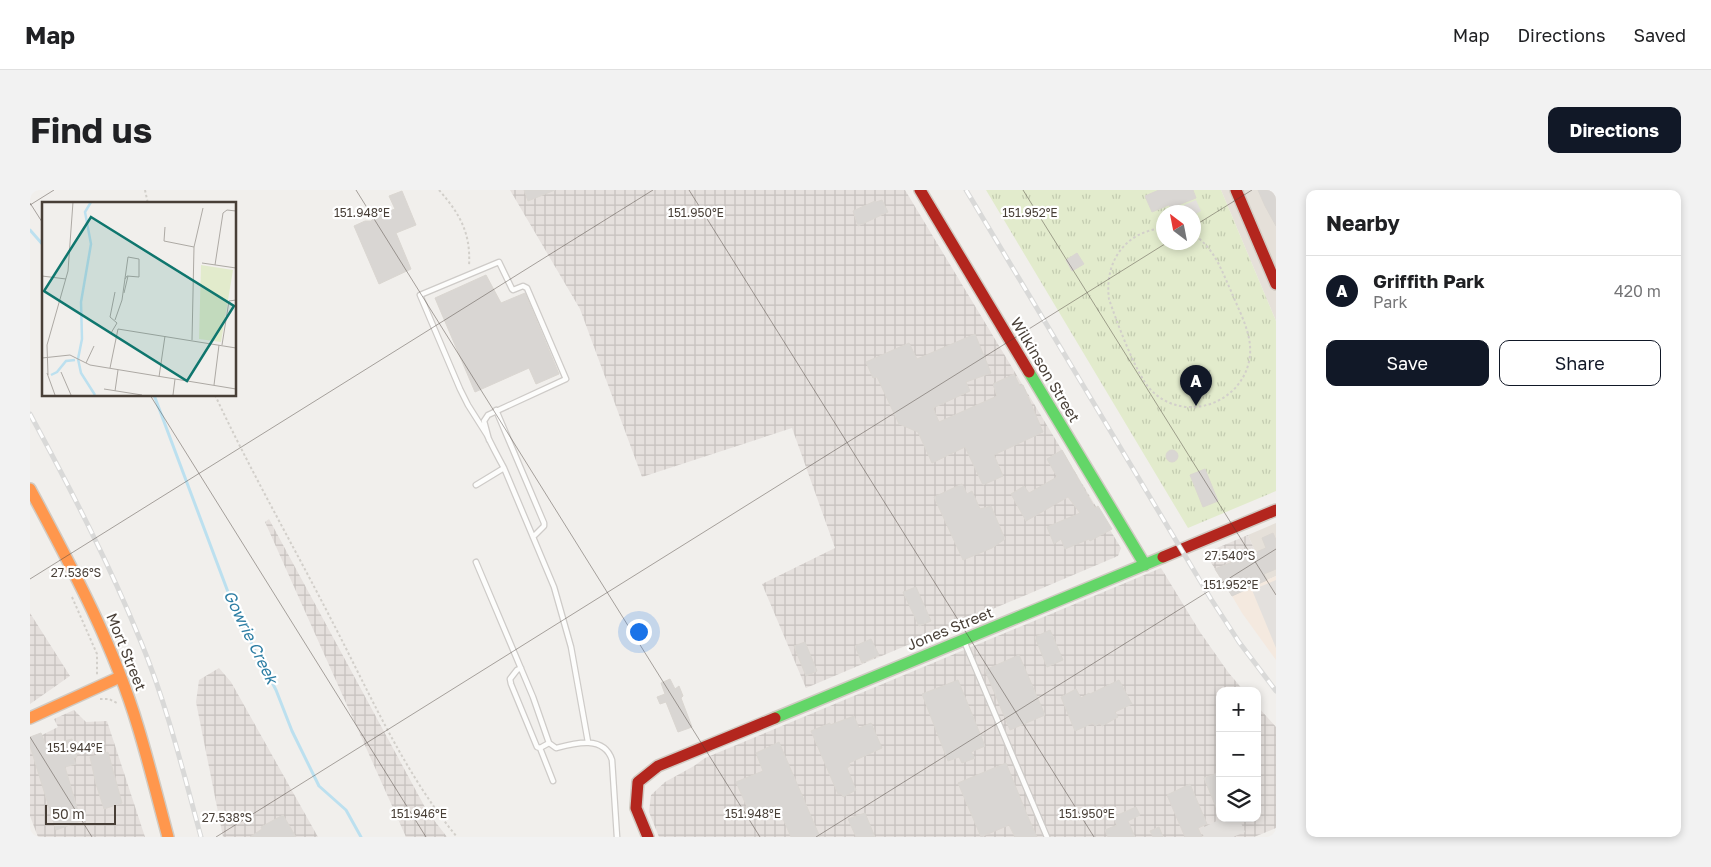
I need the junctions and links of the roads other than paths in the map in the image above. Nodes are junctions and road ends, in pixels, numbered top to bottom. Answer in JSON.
{"nodes":[{"id":1,"x":920,"y":190,"type":"edge"},
{"id":2,"x":1236,"y":190,"type":"edge"},
{"id":3,"x":1276,"y":284,"type":"edge"},
{"id":4,"x":496,"y":410,"type":"junction"},
{"id":5,"x":489,"y":440,"type":"junction"},
{"id":6,"x":504,"y":468,"type":"junction"},
{"id":7,"x":476,"y":485,"type":"dead end"},
{"id":8,"x":30,"y":489,"type":"edge"},
{"id":9,"x":1276,"y":510,"type":"edge"},
{"id":10,"x":533,"y":537,"type":"junction"},
{"id":11,"x":476,"y":562,"type":"dead end"},
{"id":12,"x":1145,"y":565,"type":"junction"},
{"id":13,"x":963,"y":640,"type":"junction"},
{"id":14,"x":521,"y":668,"type":"junction"},
{"id":15,"x":120,"y":677,"type":"junction"},
{"id":16,"x":30,"y":718,"type":"edge"},
{"id":17,"x":588,"y":742,"type":"junction"},
{"id":18,"x":548,"y":743,"type":"junction"},
{"id":19,"x":540,"y":748,"type":"junction"},
{"id":20,"x":553,"y":781,"type":"dead end"},
{"id":21,"x":168,"y":837,"type":"edge"},
{"id":22,"x":616,"y":837,"type":"edge"},
{"id":23,"x":648,"y":837,"type":"edge"},
{"id":24,"x":1047,"y":837,"type":"edge"}],
"edges":[{"from":1,"to":12,"type":"street","name":"Wilkinson Street"},
{"from":2,"to":3,"type":"street"},
{"from":4,"to":5,"type":"lane"},
{"from":4,"to":5,"type":"lane"},
{"from":4,"to":10,"type":"lane"},
{"from":5,"to":6,"type":"lane"},
{"from":6,"to":7,"type":"lane"},
{"from":6,"to":10,"type":"lane"},
{"from":8,"to":15,"type":"street","name":"Mort Street"},
{"from":9,"to":12,"type":"street","name":"Jones Street"},
{"from":10,"to":17,"type":"lane"},
{"from":11,"to":14,"type":"lane"},
{"from":12,"to":13,"type":"street","name":"Jones Street"},
{"from":13,"to":23,"type":"street","name":"Jones Street"},
{"from":13,"to":24,"type":"lane"},
{"from":14,"to":18,"type":"lane"},
{"from":14,"to":19,"type":"lane"},
{"from":15,"to":16,"type":"street"},
{"from":15,"to":21,"type":"street","name":"Mort Street"},
{"from":17,"to":18,"type":"lane"},
{"from":17,"to":22,"type":"lane"},
{"from":18,"to":19,"type":"lane"},
{"from":19,"to":20,"type":"lane"}]}
